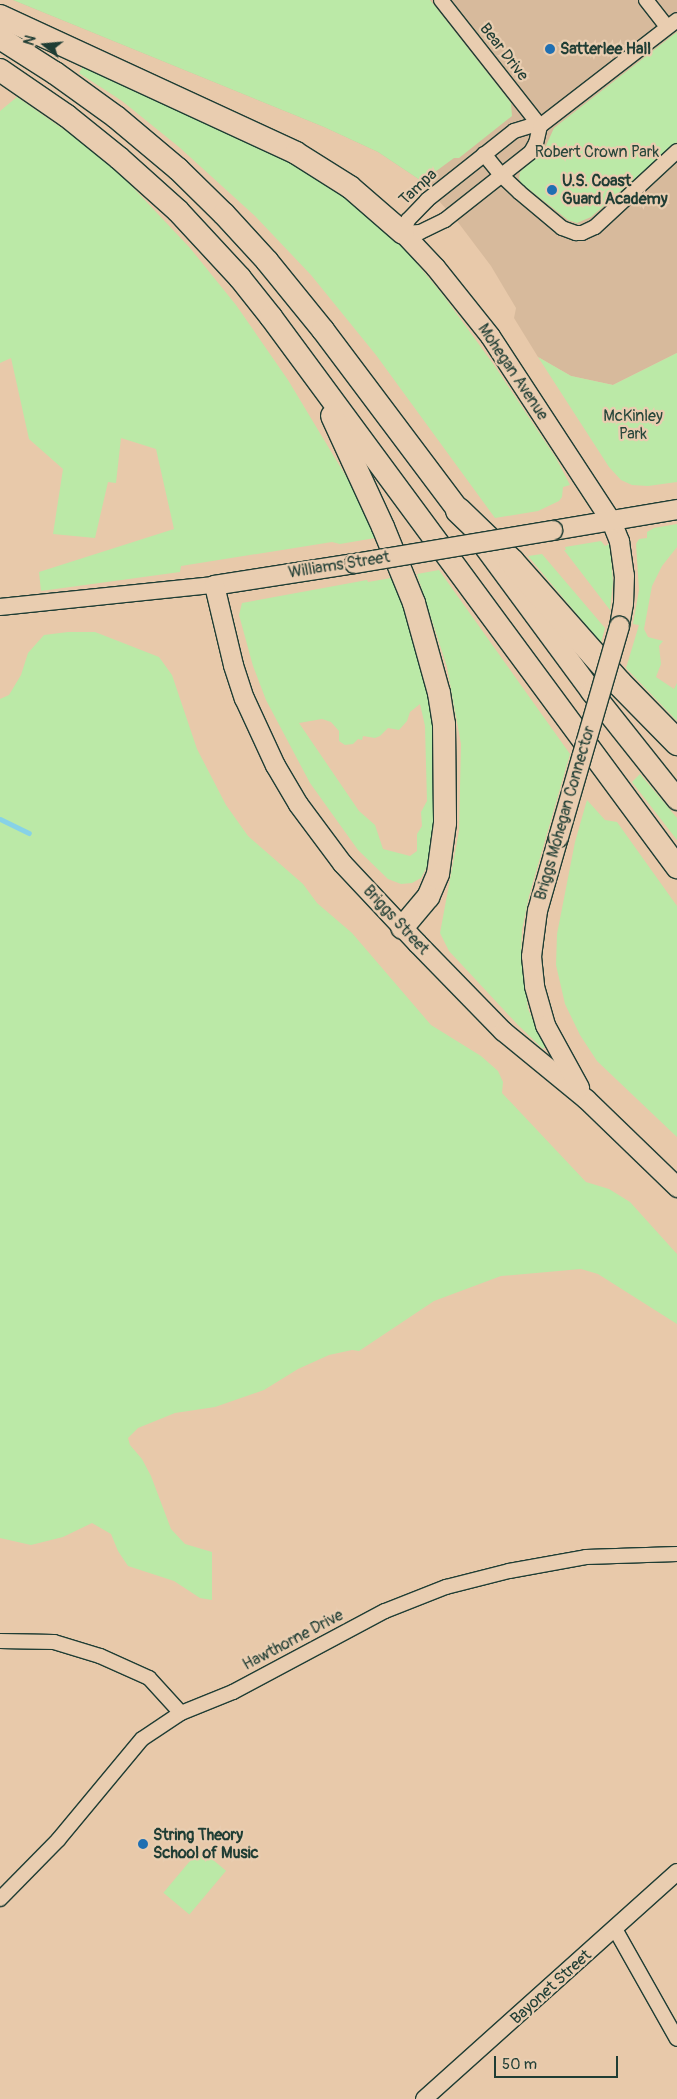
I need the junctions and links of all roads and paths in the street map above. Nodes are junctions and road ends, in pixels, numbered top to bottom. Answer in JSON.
{"nodes":[{"id":1,"x":441,"y":0,"type":"edge"},
{"id":2,"x":646,"y":0,"type":"edge"},
{"id":3,"x":0,"y":16,"type":"edge"},
{"id":4,"x":672,"y":23,"type":"edge"},
{"id":5,"x":0,"y":38,"type":"edge"},
{"id":6,"x":0,"y":70,"type":"edge"},
{"id":7,"x":540,"y":126,"type":"junction"},
{"id":8,"x":677,"y":151,"type":"edge"},
{"id":9,"x":484,"y":154,"type":"junction"},
{"id":10,"x":501,"y":176,"type":"junction"},
{"id":11,"x":403,"y":233,"type":"junction"},
{"id":12,"x":311,"y":372,"type":"junction"},
{"id":13,"x":677,"y":509,"type":"edge"},
{"id":14,"x":458,"y":510,"type":"junction"},
{"id":15,"x":610,"y":521,"type":"junction"},
{"id":16,"x":214,"y":585,"type":"junction"},
{"id":17,"x":0,"y":607,"type":"edge"},
{"id":18,"x":677,"y":742,"type":"edge"},
{"id":19,"x":677,"y":799,"type":"edge"},
{"id":20,"x":677,"y":866,"type":"edge"},
{"id":21,"x":402,"y":928,"type":"junction"},
{"id":22,"x":586,"y":1099,"type":"junction"},
{"id":23,"x":677,"y":1187,"type":"edge"},
{"id":24,"x":677,"y":1554,"type":"edge"},
{"id":25,"x":0,"y":1641,"type":"edge"},
{"id":26,"x":182,"y":1713,"type":"junction"},
{"id":27,"x":677,"y":1872,"type":"edge"},
{"id":28,"x":0,"y":1899,"type":"edge"},
{"id":29,"x":615,"y":1929,"type":"junction"},
{"id":30,"x":677,"y":2039,"type":"edge"},
{"id":31,"x":424,"y":2099,"type":"edge"}],
"edges":[{"from":1,"to":7,"type":"street","name":"Bear Drive"},
{"from":2,"to":4,"type":"street"},
{"from":3,"to":11,"type":"highway"},
{"from":4,"to":7,"type":"street","name":"Tampa"},
{"from":5,"to":14,"type":"highway"},
{"from":6,"to":12,"type":"highway"},
{"from":7,"to":9,"type":"street","name":"Tampa"},
{"from":7,"to":10,"type":"street","name":"Tampa"},
{"from":8,"to":10,"type":"street"},
{"from":9,"to":10,"type":"street"},
{"from":9,"to":11,"type":"street","name":"Tampa"},
{"from":10,"to":11,"type":"street","name":"Tampa"},
{"from":11,"to":15,"type":"main road","name":"Mohegan Avenue"},
{"from":12,"to":20,"type":"highway"},
{"from":12,"to":21,"type":"highway"},
{"from":13,"to":15,"type":"main road","name":"Williams Street"},
{"from":14,"to":18,"type":"highway"},
{"from":14,"to":19,"type":"main road"},
{"from":15,"to":16,"type":"main road","name":"Williams Street","bridge":true},
{"from":15,"to":22,"type":"main road","name":"Briggs Mohegan Connector","bridge":true},
{"from":16,"to":17,"type":"street","name":"Williams Street"},
{"from":16,"to":21,"type":"main road","name":"Briggs Street"},
{"from":21,"to":22,"type":"main road","name":"Briggs Street"},
{"from":22,"to":23,"type":"main road","name":"Briggs Street"},
{"from":24,"to":26,"type":"street","name":"Hawthorne Drive"},
{"from":25,"to":26,"type":"street"},
{"from":26,"to":28,"type":"street","name":"Hawthorne Drive"},
{"from":27,"to":29,"type":"street","name":"Bayonet Street"},
{"from":29,"to":30,"type":"street"},
{"from":29,"to":31,"type":"street","name":"Bayonet Street"}]}
